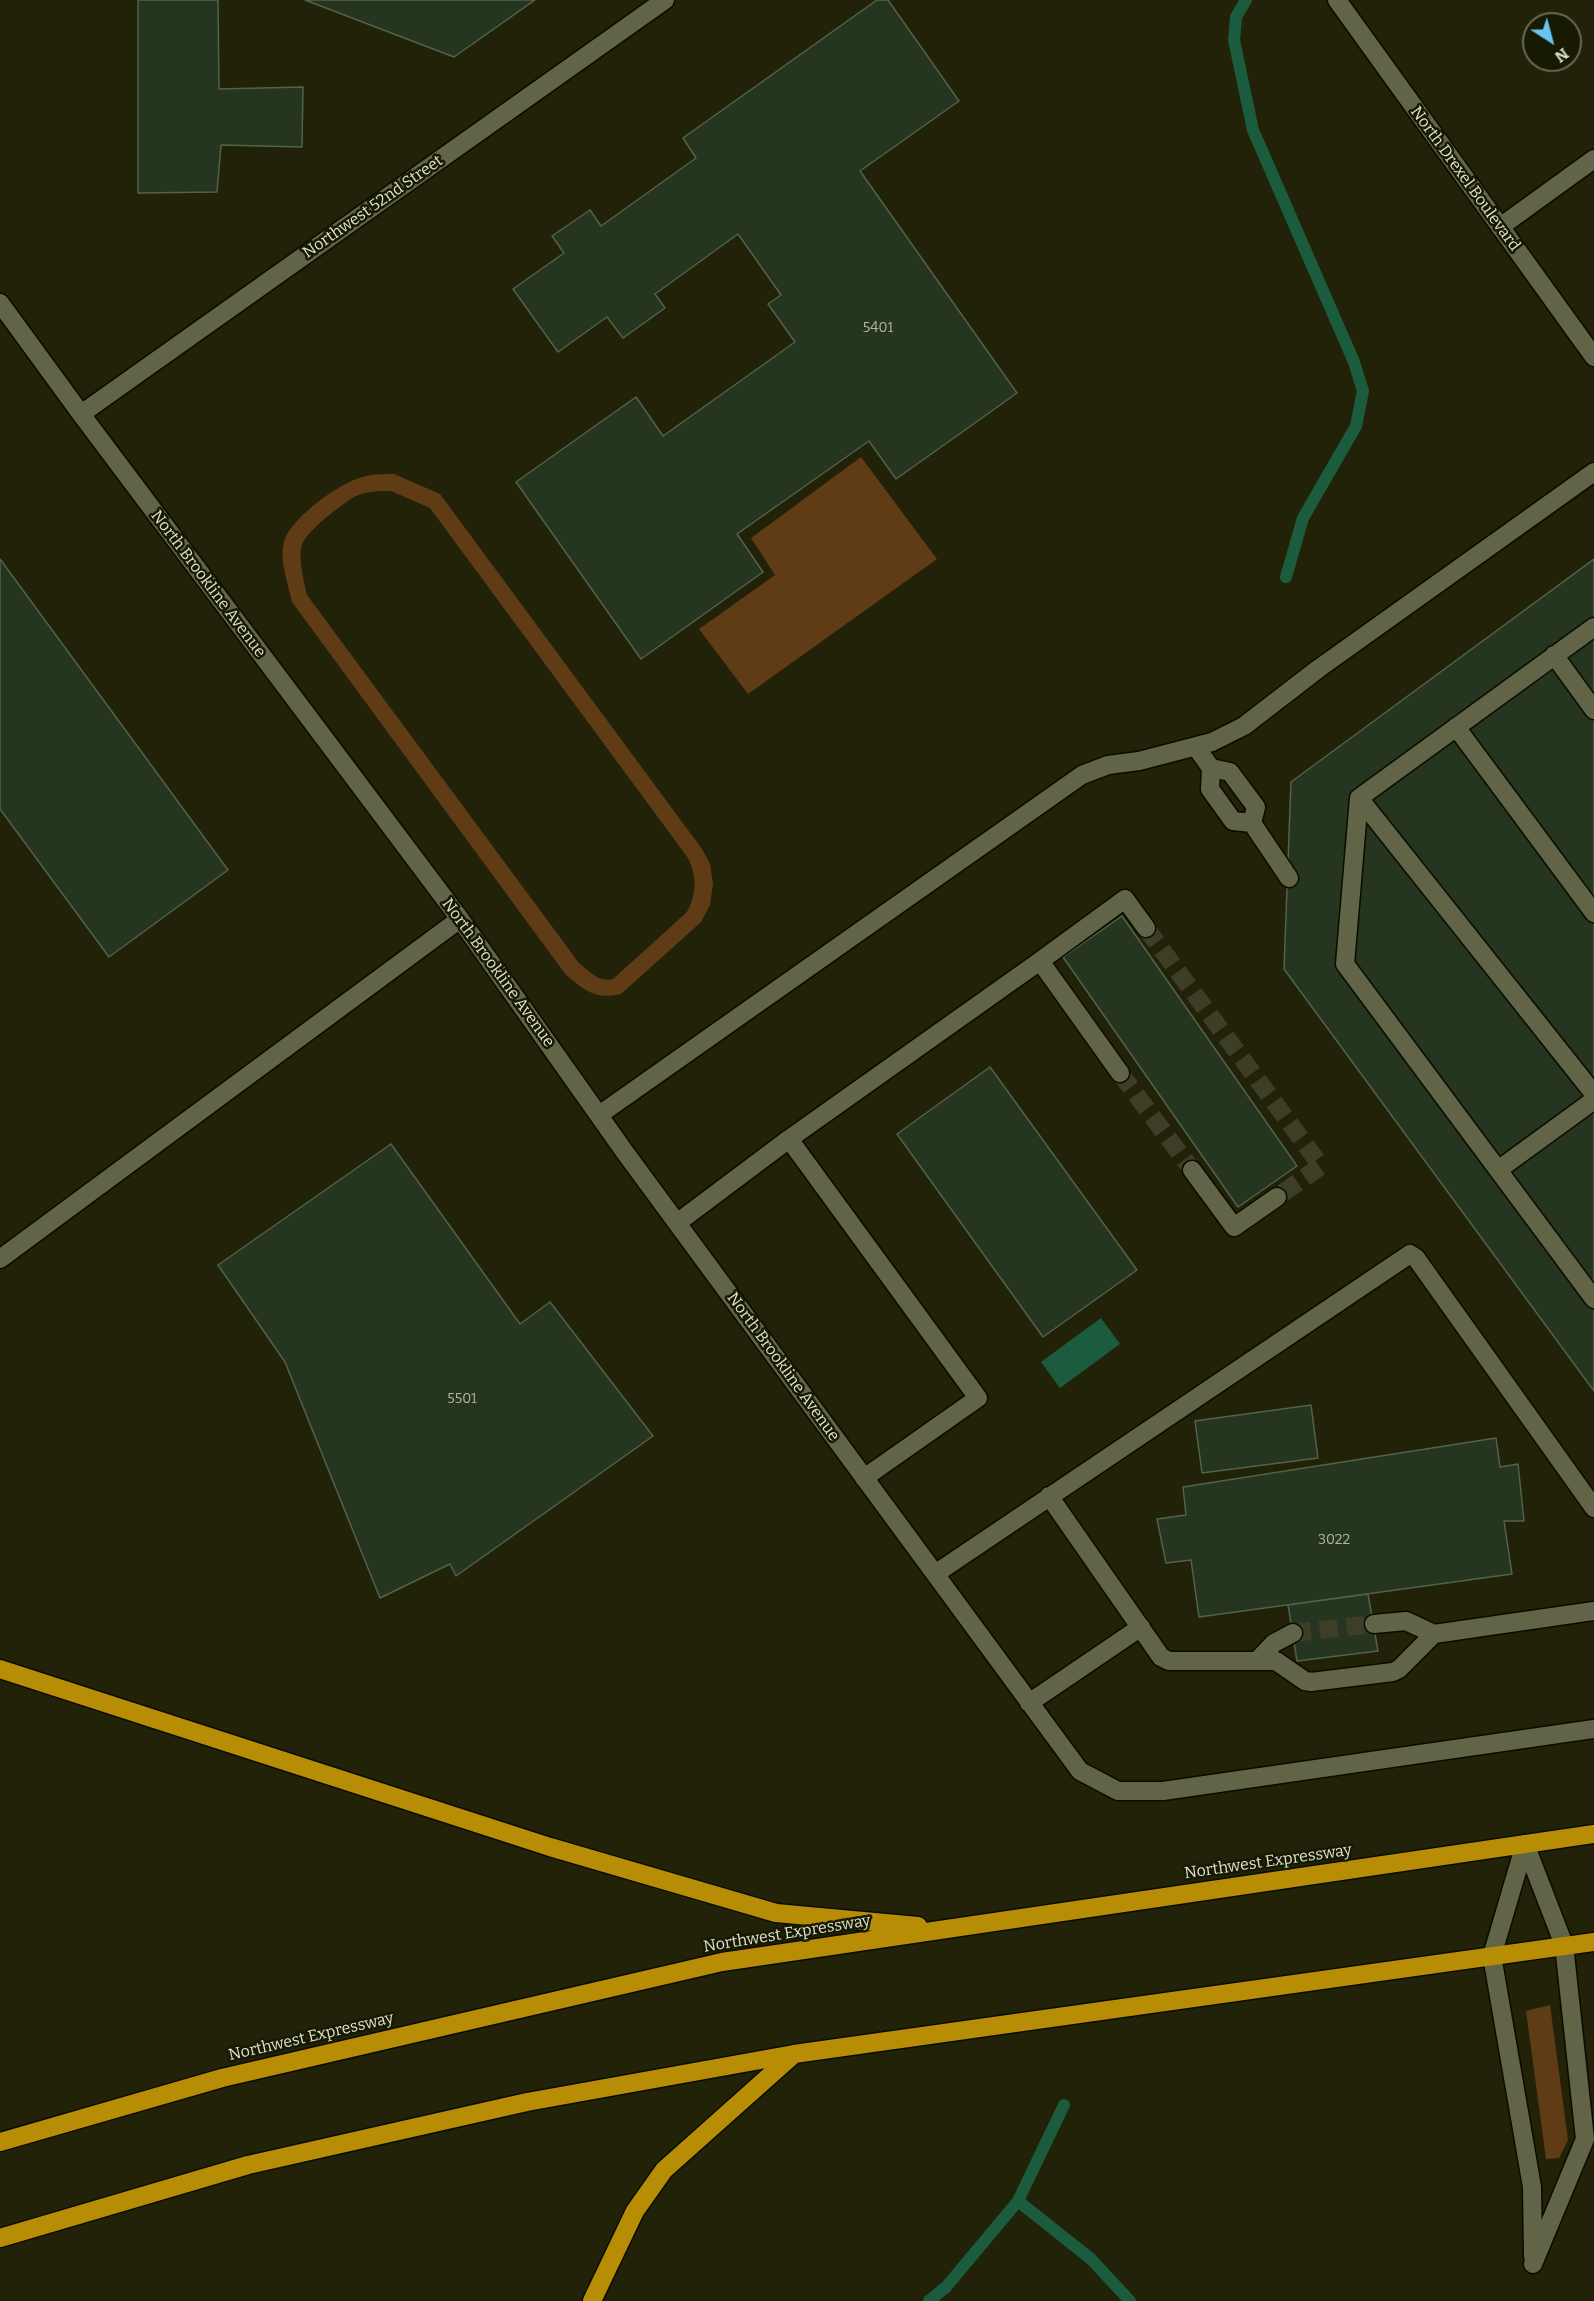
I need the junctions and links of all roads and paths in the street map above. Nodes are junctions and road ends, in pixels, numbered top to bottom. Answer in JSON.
{"nodes":[{"id":1,"x":665,"y":0,"type":"edge"},
{"id":2,"x":1337,"y":0,"type":"edge"},
{"id":3,"x":1594,"y":159,"type":"edge"},
{"id":4,"x":1500,"y":227,"type":"junction"},
{"id":5,"x":0,"y":303,"type":"edge"},
{"id":6,"x":1594,"y":357,"type":"edge"},
{"id":7,"x":81,"y":414,"type":"junction"},
{"id":8,"x":1594,"y":472,"type":"edge"},
{"id":9,"x":1594,"y":627,"type":"edge"},
{"id":10,"x":1554,"y":655,"type":"junction"},
{"id":11,"x":1594,"y":710,"type":"edge"},
{"id":12,"x":1456,"y":727,"type":"junction"},
{"id":13,"x":1196,"y":747,"type":"junction"},
{"id":14,"x":1211,"y":768,"type":"junction"},
{"id":15,"x":1359,"y":798,"type":"junction"},
{"id":16,"x":1252,"y":823,"type":"junction"},
{"id":17,"x":1289,"y":878,"type":"dead end"},
{"id":18,"x":1594,"y":913,"type":"edge"},
{"id":19,"x":460,"y":919,"type":"junction"},
{"id":20,"x":1146,"y":928,"type":"tunnel mouth"},
{"id":21,"x":1040,"y":961,"type":"junction"},
{"id":22,"x":1120,"y":1072,"type":"tunnel mouth"},
{"id":23,"x":1594,"y":1094,"type":"edge"},
{"id":24,"x":1594,"y":1100,"type":"edge"},
{"id":25,"x":599,"y":1115,"type":"junction"},
{"id":26,"x":789,"y":1139,"type":"junction"},
{"id":27,"x":1192,"y":1170,"type":"tunnel mouth"},
{"id":28,"x":1498,"y":1170,"type":"junction"},
{"id":29,"x":1277,"y":1197,"type":"tunnel mouth"},
{"id":30,"x":678,"y":1223,"type":"junction"},
{"id":31,"x":0,"y":1259,"type":"edge"},
{"id":32,"x":1594,"y":1299,"type":"edge"},
{"id":33,"x":864,"y":1478,"type":"junction"},
{"id":34,"x":1050,"y":1496,"type":"junction"},
{"id":35,"x":1594,"y":1508,"type":"edge"},
{"id":36,"x":935,"y":1574,"type":"junction"},
{"id":37,"x":1594,"y":1611,"type":"edge"},
{"id":38,"x":1374,"y":1624,"type":"tunnel mouth"},
{"id":39,"x":1141,"y":1627,"type":"junction"},
{"id":40,"x":1293,"y":1633,"type":"tunnel mouth"},
{"id":41,"x":1434,"y":1634,"type":"junction"},
{"id":42,"x":1257,"y":1661,"type":"junction"},
{"id":43,"x":0,"y":1670,"type":"edge"},
{"id":44,"x":1029,"y":1703,"type":"junction"},
{"id":45,"x":1594,"y":1729,"type":"edge"},
{"id":46,"x":1594,"y":1834,"type":"edge"},
{"id":47,"x":1525,"y":1844,"type":"junction"},
{"id":48,"x":947,"y":1929,"type":"junction"},
{"id":49,"x":1594,"y":1942,"type":"edge"},
{"id":50,"x":1564,"y":1946,"type":"junction"},
{"id":51,"x":1492,"y":1956,"type":"junction"},
{"id":52,"x":794,"y":2054,"type":"junction"},
{"id":53,"x":0,"y":2142,"type":"edge"},
{"id":54,"x":0,"y":2238,"type":"edge"},
{"id":55,"x":592,"y":2301,"type":"edge"}],
"edges":[{"from":1,"to":7,"type":"street","name":"Northwest 52nd Street"},
{"from":2,"to":4,"type":"street","name":"North Drexel Boulevard"},
{"from":3,"to":4,"type":"street"},
{"from":4,"to":6,"type":"street","name":"North Drexel Boulevard"},
{"from":5,"to":7,"type":"street","name":"North Brookline Avenue"},
{"from":7,"to":19,"type":"street","name":"North Brookline Avenue"},
{"from":8,"to":13,"type":"street"},
{"from":9,"to":10,"type":"street"},
{"from":10,"to":11,"type":"street"},
{"from":10,"to":12,"type":"street"},
{"from":12,"to":15,"type":"street"},
{"from":12,"to":18,"type":"street"},
{"from":13,"to":14,"type":"street"},
{"from":13,"to":25,"type":"street"},
{"from":14,"to":16,"type":"street"},
{"from":14,"to":16,"type":"street"},
{"from":15,"to":23,"type":"street"},
{"from":15,"to":28,"type":"street"},
{"from":16,"to":17,"type":"street"},
{"from":19,"to":25,"type":"street","name":"North Brookline Avenue"},
{"from":19,"to":31,"type":"street"},
{"from":20,"to":21,"type":"street"},
{"from":21,"to":22,"type":"street"},
{"from":21,"to":26,"type":"street"},
{"from":24,"to":28,"type":"street"},
{"from":25,"to":30,"type":"street","name":"North Brookline Avenue"},
{"from":26,"to":30,"type":"street"},
{"from":26,"to":33,"type":"street"},
{"from":27,"to":29,"type":"street"},
{"from":28,"to":32,"type":"street"},
{"from":30,"to":33,"type":"street","name":"North Brookline Avenue"},
{"from":33,"to":36,"type":"street","name":"North Brookline Avenue"},
{"from":34,"to":35,"type":"street"},
{"from":34,"to":36,"type":"street"},
{"from":34,"to":39,"type":"street"},
{"from":36,"to":44,"type":"street","name":"North Brookline Avenue"},
{"from":37,"to":41,"type":"street"},
{"from":38,"to":41,"type":"street"},
{"from":39,"to":42,"type":"street"},
{"from":39,"to":44,"type":"street"},
{"from":40,"to":42,"type":"street"},
{"from":41,"to":42,"type":"street"},
{"from":43,"to":48,"type":"highway"},
{"from":44,"to":45,"type":"street"},
{"from":46,"to":47,"type":"highway","name":"Northwest Expressway"},
{"from":47,"to":48,"type":"highway","name":"Northwest Expressway"},
{"from":47,"to":50,"type":"street"},
{"from":47,"to":51,"type":"street"},
{"from":48,"to":53,"type":"highway","name":"Northwest Expressway"},
{"from":49,"to":50,"type":"highway"},
{"from":50,"to":51,"type":"highway"},
{"from":50,"to":51,"type":"street"},
{"from":51,"to":52,"type":"highway"},
{"from":52,"to":54,"type":"highway"},
{"from":52,"to":55,"type":"highway"}]}
